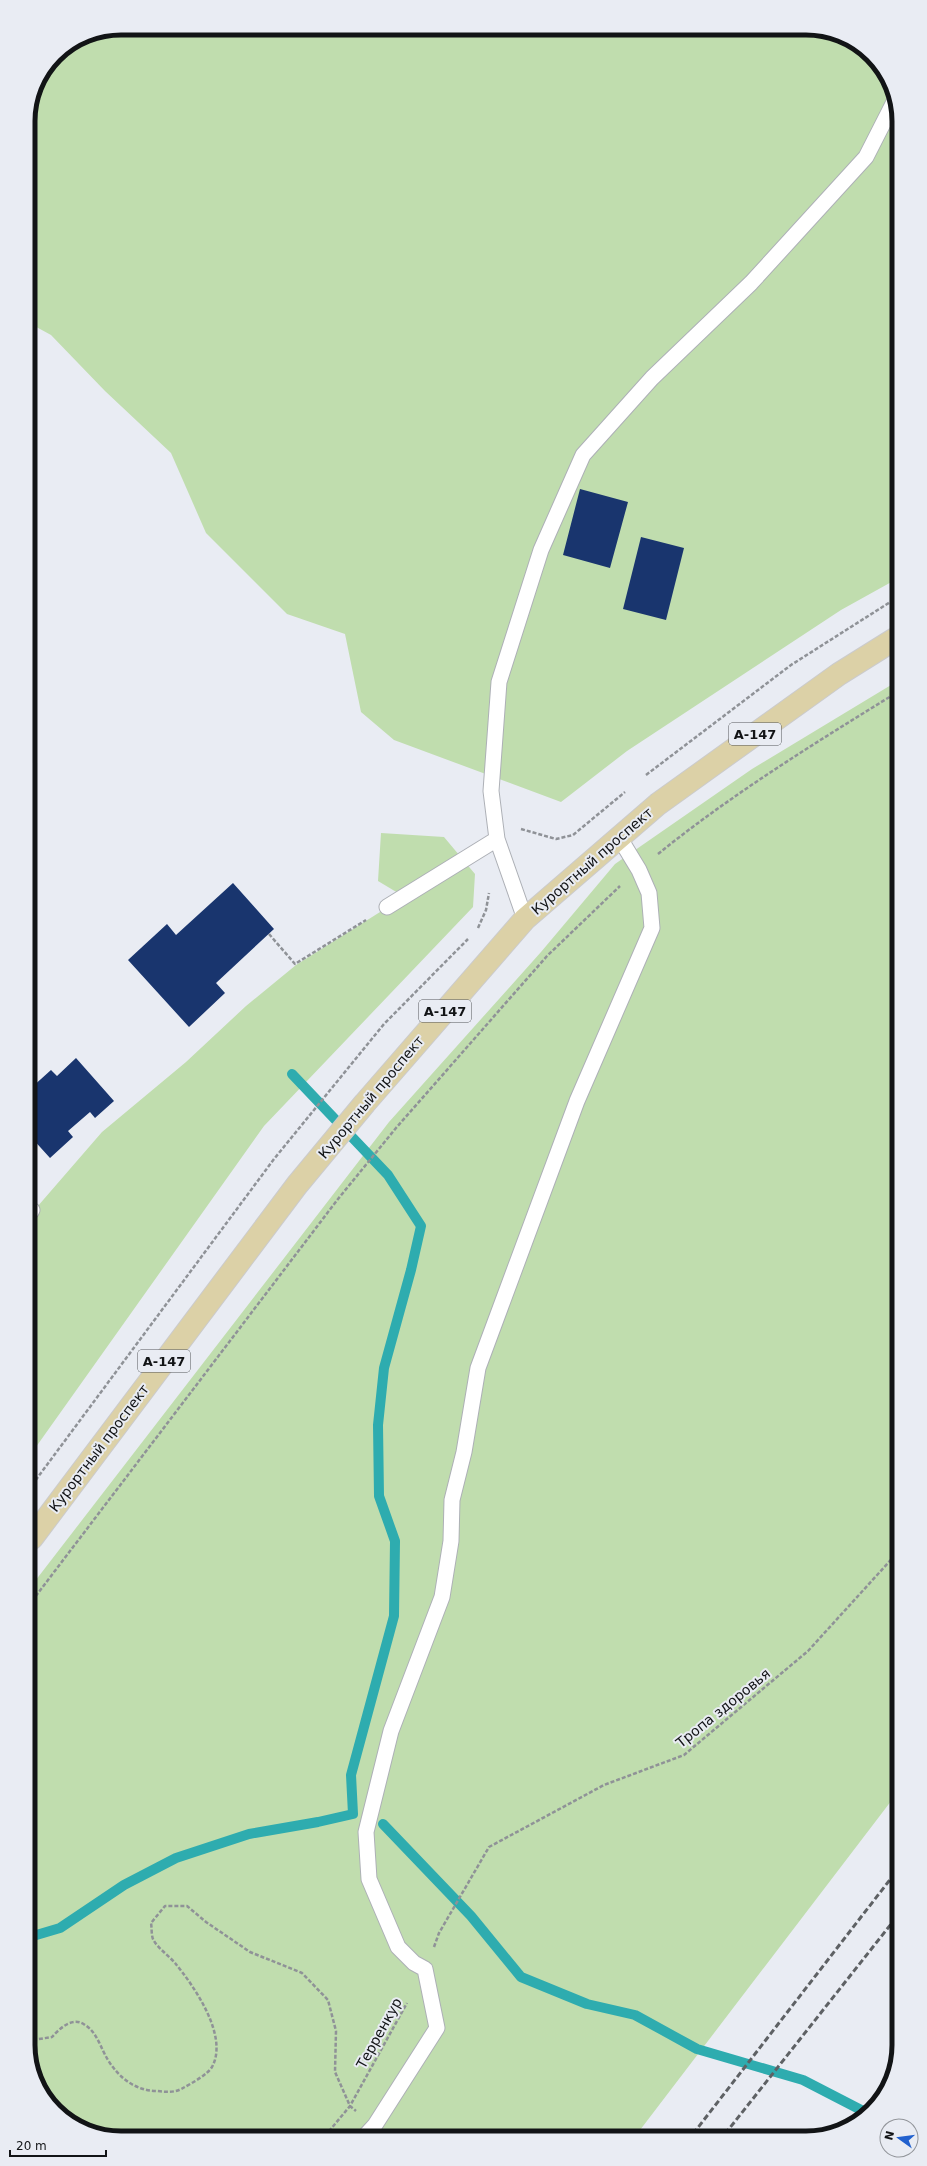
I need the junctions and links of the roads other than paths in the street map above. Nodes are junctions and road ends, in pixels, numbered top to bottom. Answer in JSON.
{"nodes":[{"id":1,"x":891,"y":108,"type":"edge"},
{"id":2,"x":892,"y":641,"type":"edge"},
{"id":3,"x":620,"y":837,"type":"junction"},
{"id":4,"x":498,"y":841,"type":"junction"},
{"id":5,"x":387,"y":907,"type":"road end"},
{"id":6,"x":525,"y":919,"type":"junction"},
{"id":7,"x":35,"y":1534,"type":"edge"},
{"id":8,"x":370,"y":2131,"type":"edge"}],
"edges":[{"from":1,"to":4,"type":"lane"},
{"from":2,"to":3,"type":"main road","name":"Курортный проспект","number":"А-147"},
{"from":3,"to":6,"type":"main road","name":"Курортный проспект","number":"А-147"},
{"from":3,"to":8,"type":"lane"},
{"from":4,"to":5,"type":"lane"},
{"from":4,"to":6,"type":"lane"},
{"from":6,"to":7,"type":"main road","name":"Курортный проспект","number":"А-147"}]}
